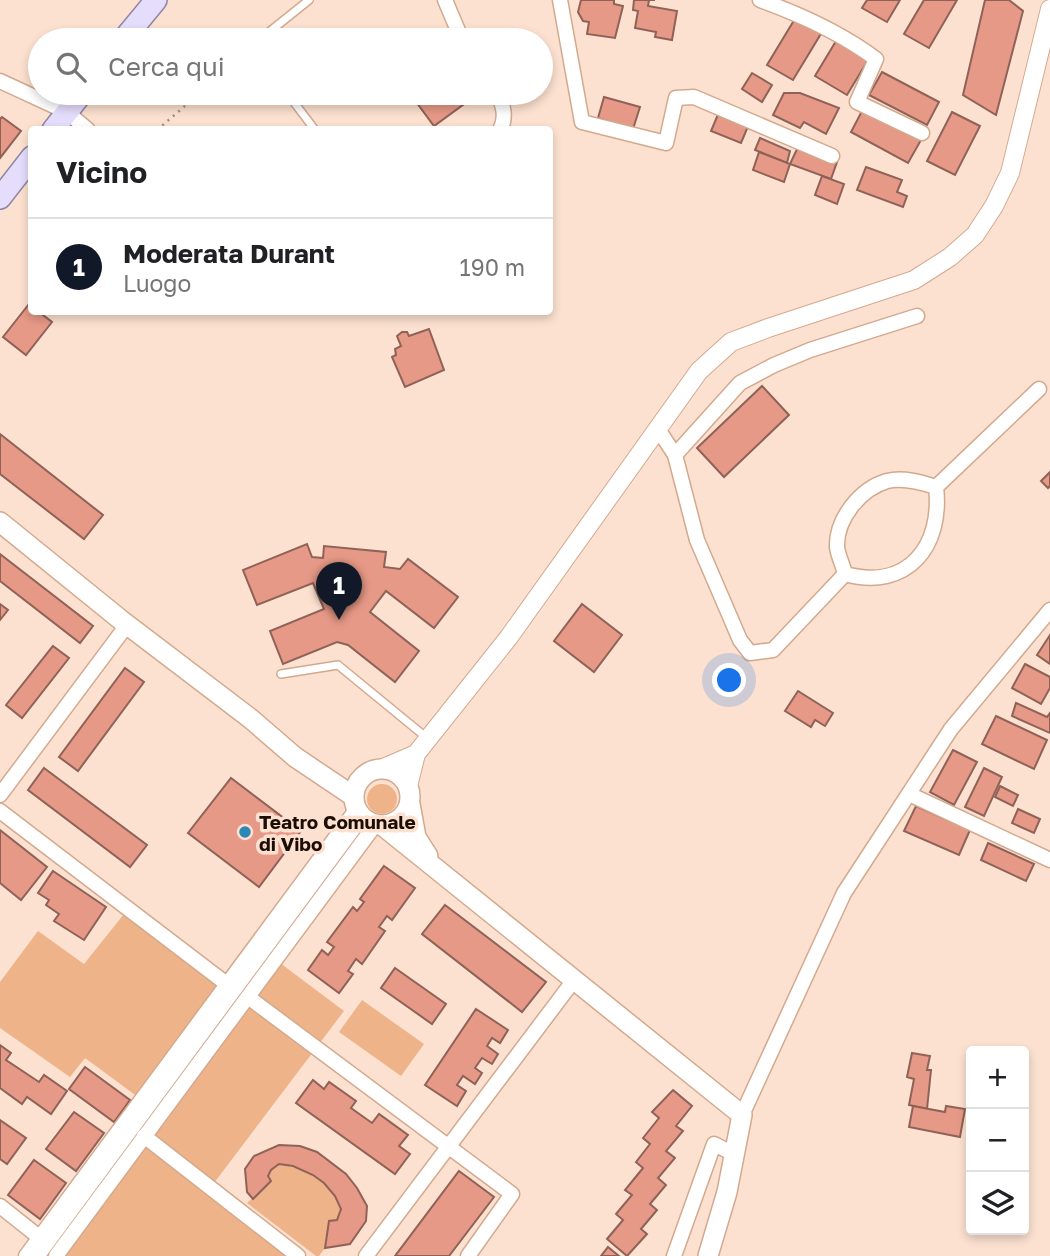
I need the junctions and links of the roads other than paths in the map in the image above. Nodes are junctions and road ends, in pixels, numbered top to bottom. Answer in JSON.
{"nodes":[{"id":1,"x":156,"y":0,"type":"edge"},
{"id":2,"x":309,"y":0,"type":"edge"},
{"id":3,"x":445,"y":0,"type":"edge"},
{"id":4,"x":560,"y":0,"type":"edge"},
{"id":5,"x":760,"y":0,"type":"edge"},
{"id":6,"x":1050,"y":9,"type":"edge"},
{"id":7,"x":133,"y":28,"type":"edge"},
{"id":8,"x":274,"y":28,"type":"edge"},
{"id":9,"x":457,"y":28,"type":"edge"},
{"id":10,"x":0,"y":81,"type":"edge"},
{"id":11,"x":28,"y":94,"type":"edge"},
{"id":12,"x":54,"y":105,"type":"edge"},
{"id":13,"x":72,"y":105,"type":"edge"},
{"id":14,"x":296,"y":105,"type":"edge"},
{"id":15,"x":503,"y":105,"type":"edge"},
{"id":16,"x":67,"y":111,"type":"junction"},
{"id":17,"x":56,"y":126,"type":"edge"},
{"id":18,"x":84,"y":126,"type":"edge"},
{"id":19,"x":312,"y":126,"type":"edge"},
{"id":20,"x":502,"y":126,"type":"edge"},
{"id":21,"x":922,"y":133,"type":"dead end"},
{"id":22,"x":832,"y":156,"type":"dead end"},
{"id":23,"x":28,"y":162,"type":"edge"},
{"id":24,"x":0,"y":198,"type":"edge"},
{"id":25,"x":917,"y":316,"type":"dead end"},
{"id":26,"x":1040,"y":390,"type":"dead end"},
{"id":27,"x":658,"y":429,"type":"junction"},
{"id":28,"x":675,"y":455,"type":"junction"},
{"id":29,"x":936,"y":486,"type":"junction"},
{"id":30,"x":0,"y":522,"type":"edge"},
{"id":31,"x":845,"y":574,"type":"junction"},
{"id":32,"x":1050,"y":610,"type":"edge"},
{"id":33,"x":127,"y":625,"type":"junction"},
{"id":34,"x":281,"y":674,"type":"dead end"},
{"id":35,"x":428,"y":738,"type":"junction"},
{"id":36,"x":416,"y":754,"type":"junction"},
{"id":37,"x":295,"y":757,"type":"junction"},
{"id":38,"x":375,"y":770,"type":"junction"},
{"id":39,"x":0,"y":794,"type":"edge"},
{"id":40,"x":909,"y":794,"type":"junction"},
{"id":41,"x":409,"y":795,"type":"junction"},
{"id":42,"x":0,"y":811,"type":"edge"},
{"id":43,"x":366,"y":815,"type":"junction"},
{"id":44,"x":1050,"y":860,"type":"edge"},
{"id":45,"x":437,"y":868,"type":"junction"},
{"id":46,"x":574,"y":980,"type":"junction"},
{"id":47,"x":228,"y":985,"type":"junction"},
{"id":48,"x":248,"y":998,"type":"junction"},
{"id":49,"x":742,"y":1115,"type":"junction"},
{"id":50,"x":144,"y":1136,"type":"junction"},
{"id":51,"x":449,"y":1146,"type":"junction"},
{"id":52,"x":734,"y":1154,"type":"junction"},
{"id":53,"x":0,"y":1206,"type":"edge"},
{"id":54,"x":39,"y":1237,"type":"junction"},
{"id":55,"x":26,"y":1256,"type":"edge"},
{"id":56,"x":40,"y":1256,"type":"edge"},
{"id":57,"x":56,"y":1256,"type":"edge"},
{"id":58,"x":299,"y":1256,"type":"edge"},
{"id":59,"x":366,"y":1256,"type":"edge"},
{"id":60,"x":468,"y":1256,"type":"edge"},
{"id":61,"x":674,"y":1256,"type":"edge"},
{"id":62,"x":708,"y":1256,"type":"edge"}],
"edges":[{"from":1,"to":7,"type":"main road"},
{"from":2,"to":8,"type":"lane"},
{"from":3,"to":9,"type":"street"},
{"from":4,"to":22,"type":"street"},
{"from":5,"to":21,"type":"street"},
{"from":6,"to":27,"type":"street"},
{"from":10,"to":11,"type":"street"},
{"from":12,"to":16,"type":"street"},
{"from":13,"to":16,"type":"main road"},
{"from":14,"to":19,"type":"lane"},
{"from":15,"to":20,"type":"street"},
{"from":16,"to":17,"type":"main road"},
{"from":16,"to":18,"type":"street"},
{"from":23,"to":24,"type":"main road"},
{"from":25,"to":28,"type":"street"},
{"from":26,"to":29,"type":"street"},
{"from":27,"to":28,"type":"street"},
{"from":27,"to":35,"type":"street"},
{"from":28,"to":31,"type":"street"},
{"from":29,"to":31,"type":"street"},
{"from":29,"to":31,"type":"street"},
{"from":30,"to":33,"type":"main road"},
{"from":32,"to":40,"type":"street"},
{"from":33,"to":37,"type":"main road"},
{"from":33,"to":39,"type":"street"},
{"from":34,"to":35,"type":"lane"},
{"from":35,"to":36,"type":"street"},
{"from":36,"to":38,"type":"street"},
{"from":36,"to":41,"type":"street"},
{"from":37,"to":38,"type":"main road"},
{"from":37,"to":43,"type":"main road"},
{"from":38,"to":41,"type":"main road"},
{"from":38,"to":43,"type":"main road"},
{"from":40,"to":44,"type":"street"},
{"from":40,"to":49,"type":"street"},
{"from":41,"to":43,"type":"main road"},
{"from":41,"to":45,"type":"main road"},
{"from":42,"to":47,"type":"street"},
{"from":43,"to":45,"type":"main road"},
{"from":43,"to":47,"type":"street"},
{"from":43,"to":48,"type":"street"},
{"from":43,"to":56,"type":"street"},
{"from":45,"to":46,"type":"main road"},
{"from":46,"to":49,"type":"main road"},
{"from":46,"to":51,"type":"street"},
{"from":47,"to":54,"type":"street"},
{"from":48,"to":50,"type":"street"},
{"from":48,"to":51,"type":"street"},
{"from":49,"to":52,"type":"main road"},
{"from":50,"to":57,"type":"street"},
{"from":50,"to":58,"type":"street"},
{"from":51,"to":59,"type":"street"},
{"from":51,"to":60,"type":"street"},
{"from":52,"to":61,"type":"street"},
{"from":52,"to":62,"type":"main road"},
{"from":53,"to":54,"type":"street"},
{"from":54,"to":55,"type":"street"}]}
